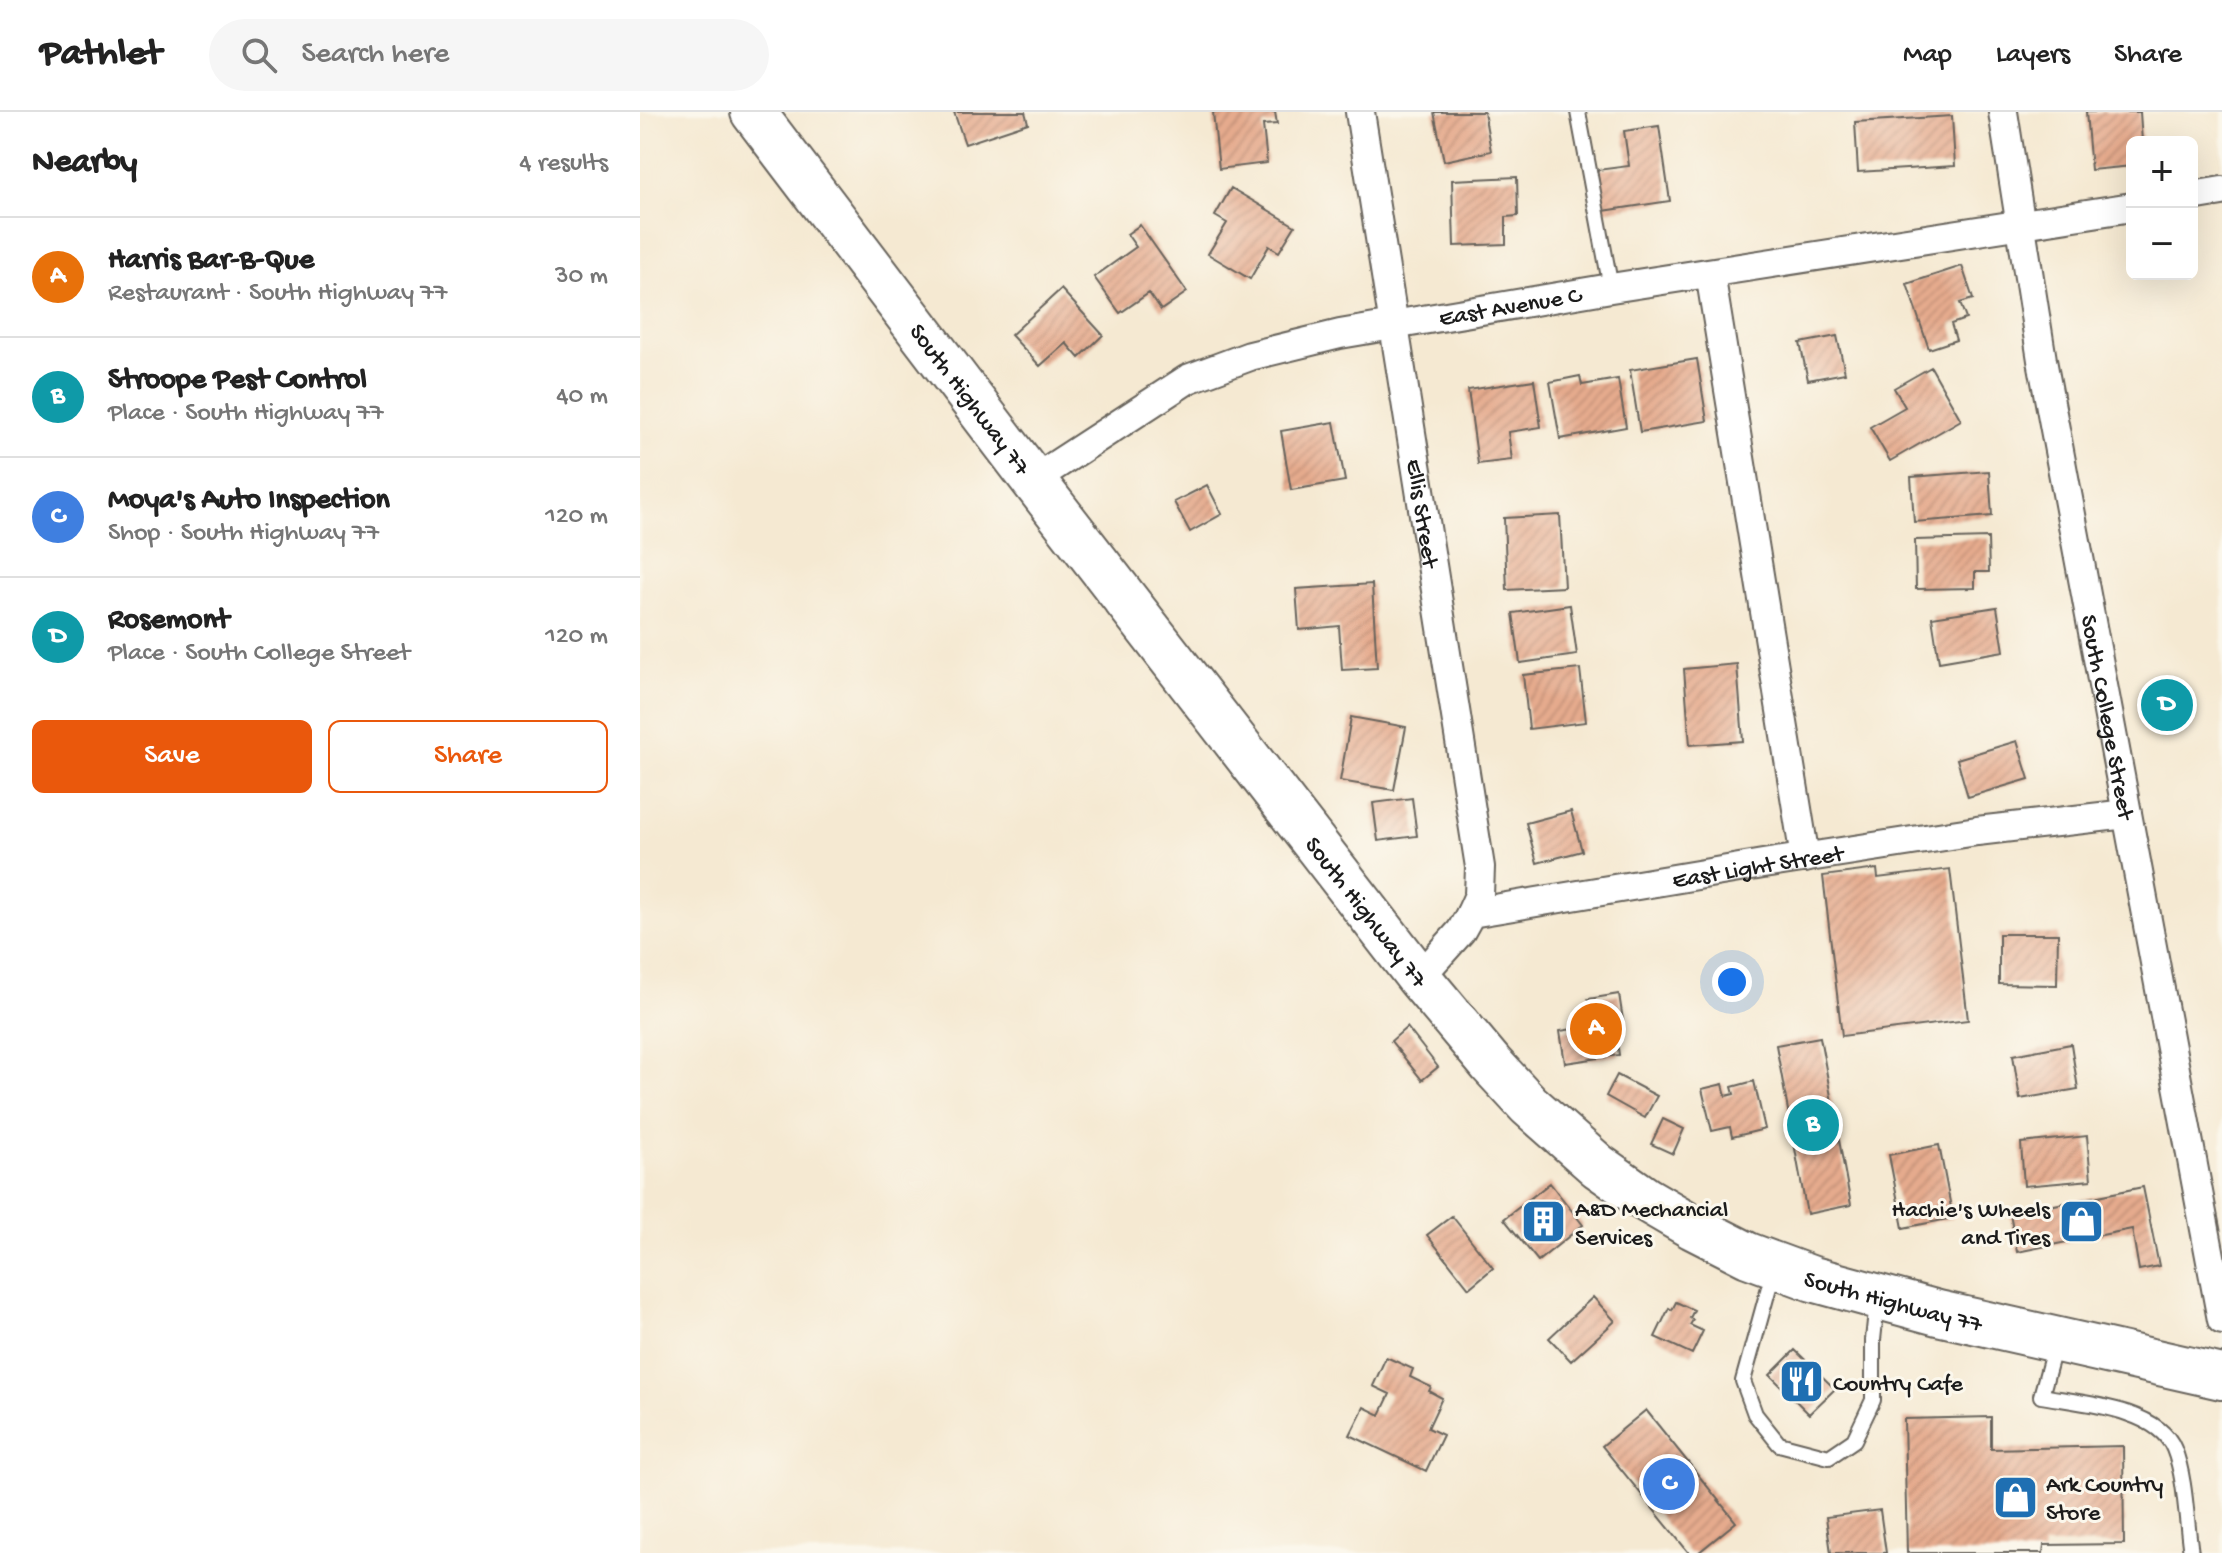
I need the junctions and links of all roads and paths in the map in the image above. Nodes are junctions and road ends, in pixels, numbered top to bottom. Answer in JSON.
{"nodes":[{"id":1,"x":753,"y":112,"type":"edge"},
{"id":2,"x":1360,"y":112,"type":"edge"},
{"id":3,"x":1578,"y":112,"type":"edge"},
{"id":4,"x":2003,"y":112,"type":"edge"},
{"id":5,"x":2222,"y":191,"type":"edge"},
{"id":6,"x":2198,"y":195,"type":"edge"},
{"id":7,"x":2126,"y":208,"type":"edge"},
{"id":8,"x":2021,"y":223,"type":"junction"},
{"id":9,"x":1710,"y":273,"type":"junction"},
{"id":10,"x":1611,"y":288,"type":"junction"},
{"id":11,"x":1394,"y":325,"type":"junction"},
{"id":12,"x":1033,"y":480,"type":"junction"},
{"id":13,"x":2127,"y":814,"type":"junction"},
{"id":14,"x":1805,"y":858,"type":"junction"},
{"id":15,"x":1471,"y":913,"type":"junction"},
{"id":16,"x":1419,"y":978,"type":"junction"},
{"id":17,"x":1775,"y":1265,"type":"junction"},
{"id":18,"x":1878,"y":1297,"type":"junction"},
{"id":19,"x":2222,"y":1320,"type":"edge"},
{"id":20,"x":2056,"y":1341,"type":"junction"},
{"id":21,"x":2222,"y":1377,"type":"edge"},
{"id":22,"x":2191,"y":1553,"type":"edge"}],
"edges":[{"from":1,"to":12,"type":"main road","name":"South Highway 77"},
{"from":2,"to":11,"type":"street","name":"Ellis Street"},
{"from":3,"to":10,"type":"lane"},
{"from":4,"to":8,"type":"street","name":"South College Street"},
{"from":5,"to":6,"type":"street"},
{"from":7,"to":8,"type":"street","name":"East Avenue C"},
{"from":8,"to":9,"type":"street","name":"East Avenue C"},
{"from":8,"to":13,"type":"street","name":"South College Street"},
{"from":9,"to":10,"type":"street","name":"East Avenue C"},
{"from":9,"to":14,"type":"street"},
{"from":10,"to":11,"type":"street","name":"East Avenue C"},
{"from":11,"to":12,"type":"street","name":"East Avenue C"},
{"from":11,"to":15,"type":"street","name":"Ellis Street"},
{"from":12,"to":16,"type":"main road","name":"South Highway 77"},
{"from":13,"to":14,"type":"street","name":"East Light Street"},
{"from":13,"to":19,"type":"street","name":"South College Street"},
{"from":14,"to":15,"type":"street","name":"East Light Street"},
{"from":15,"to":16,"type":"street"},
{"from":16,"to":17,"type":"main road","name":"South Highway 77"},
{"from":17,"to":18,"type":"main road","name":"South Highway 77"},
{"from":17,"to":18,"type":"lane"},
{"from":18,"to":20,"type":"main road","name":"South Highway 77"},
{"from":20,"to":21,"type":"main road","name":"South Highway 77"},
{"from":20,"to":22,"type":"lane"}]}
